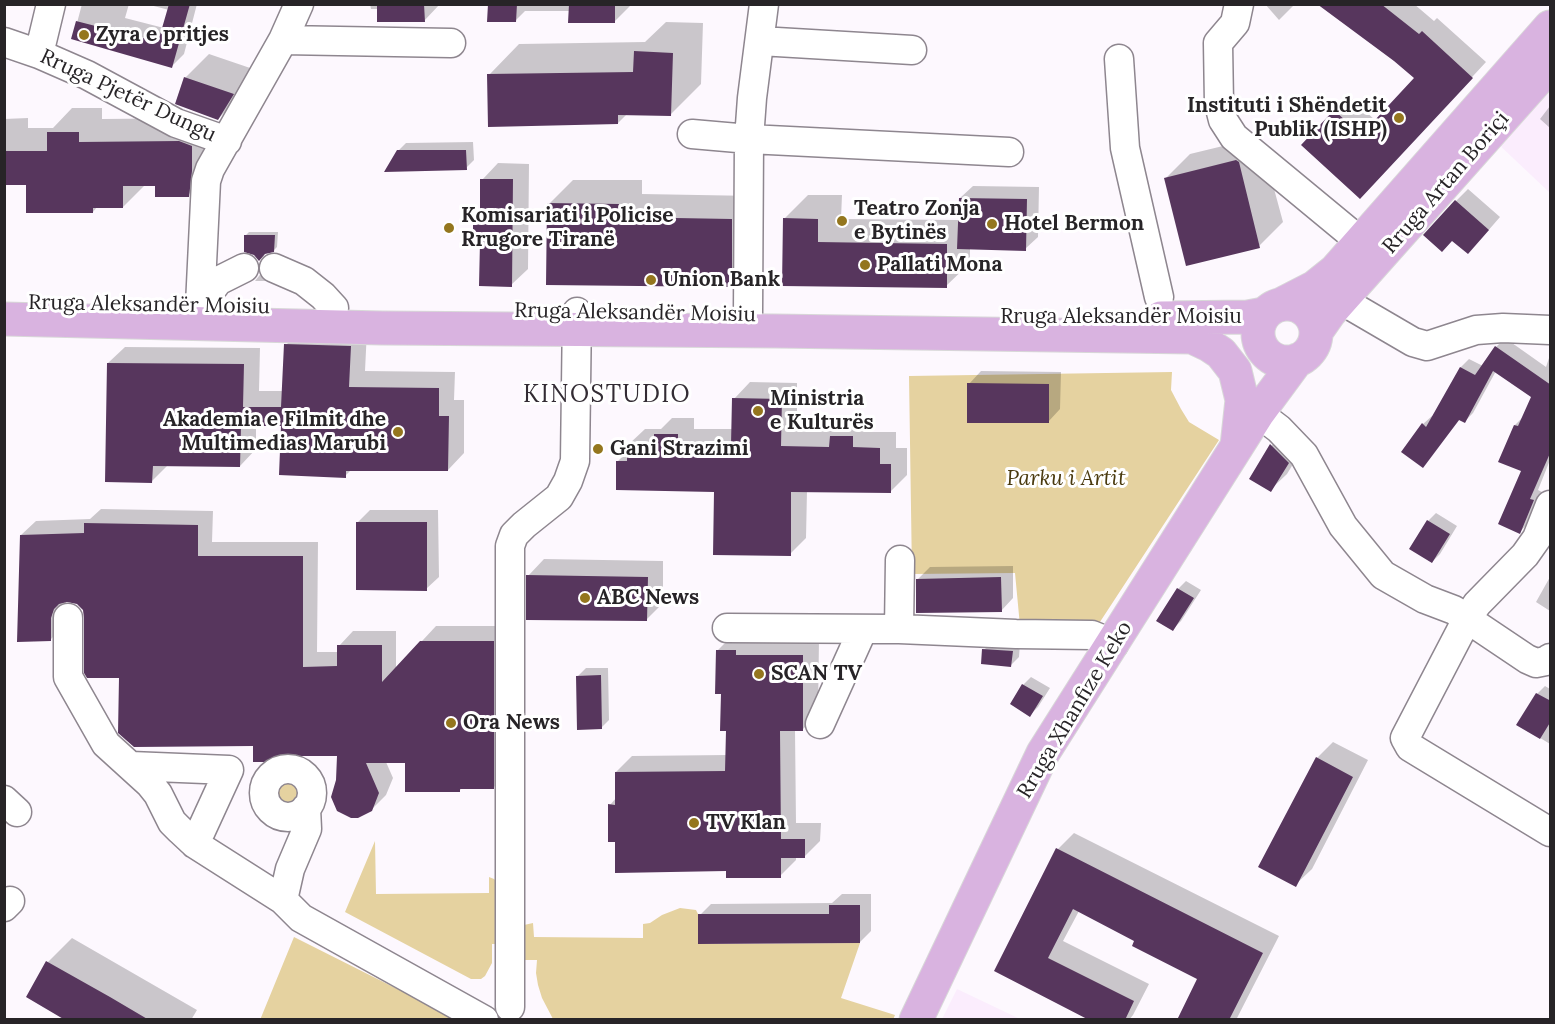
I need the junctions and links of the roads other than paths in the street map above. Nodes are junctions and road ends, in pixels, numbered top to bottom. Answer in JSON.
{"nodes":[{"id":1,"x":51,"y":4,"type":"edge"},
{"id":2,"x":299,"y":4,"type":"edge"},
{"id":3,"x":764,"y":4,"type":"edge"},
{"id":4,"x":1239,"y":4,"type":"edge"},
{"id":5,"x":1551,"y":27,"type":"edge"},
{"id":6,"x":283,"y":40,"type":"junction"},
{"id":7,"x":760,"y":41,"type":"junction"},
{"id":8,"x":4,"y":42,"type":"edge"},
{"id":9,"x":451,"y":43,"type":"dead end"},
{"id":10,"x":912,"y":50,"type":"dead end"},
{"id":11,"x":39,"y":54,"type":"junction"},
{"id":12,"x":1119,"y":60,"type":"dead end"},
{"id":13,"x":1551,"y":65,"type":"edge"},
{"id":14,"x":692,"y":134,"type":"dead end"},
{"id":15,"x":749,"y":139,"type":"junction"},
{"id":16,"x":227,"y":141,"type":"junction"},
{"id":17,"x":1010,"y":152,"type":"dead end"},
{"id":18,"x":1367,"y":235,"type":"junction"},
{"id":19,"x":244,"y":268,"type":"dead end"},
{"id":20,"x":274,"y":268,"type":"dead end"},
{"id":21,"x":1159,"y":297,"type":"dead end"},
{"id":22,"x":1341,"y":300,"type":"junction"},
{"id":23,"x":4,"y":303,"type":"edge"},
{"id":24,"x":200,"y":305,"type":"junction"},
{"id":25,"x":334,"y":308,"type":"junction"},
{"id":26,"x":748,"y":314,"type":"junction"},
{"id":27,"x":4,"y":319,"type":"edge"},
{"id":28,"x":587,"y":323,"type":"junction"},
{"id":29,"x":1267,"y":328,"type":"junction"},
{"id":30,"x":1551,"y":330,"type":"edge"},
{"id":31,"x":1316,"y":332,"type":"junction"},
{"id":32,"x":1192,"y":338,"type":"junction"},
{"id":33,"x":1297,"y":360,"type":"junction"},
{"id":34,"x":1257,"y":413,"type":"junction"},
{"id":35,"x":1237,"y":446,"type":"junction"},
{"id":36,"x":1551,"y":505,"type":"edge"},
{"id":37,"x":900,"y":560,"type":"dead end"},
{"id":38,"x":68,"y":618,"type":"dead end"},
{"id":39,"x":1467,"y":619,"type":"junction"},
{"id":40,"x":727,"y":628,"type":"dead end"},
{"id":41,"x":863,"y":629,"type":"junction"},
{"id":42,"x":899,"y":629,"type":"junction"},
{"id":43,"x":1113,"y":644,"type":"junction"},
{"id":44,"x":1548,"y":659,"type":"edge"},
{"id":45,"x":820,"y":724,"type":"dead end"},
{"id":46,"x":131,"y":766,"type":"junction"},
{"id":47,"x":229,"y":770,"type":"junction"},
{"id":48,"x":1551,"y":832,"type":"edge"},
{"id":49,"x":195,"y":844,"type":"junction"},
{"id":50,"x":283,"y":900,"type":"junction"},
{"id":51,"x":503,"y":1015,"type":"edge"},
{"id":52,"x":916,"y":1020,"type":"edge"}],
"edges":[{"from":1,"to":11,"type":"street"},
{"from":2,"to":6,"type":"street"},
{"from":3,"to":7,"type":"street"},
{"from":4,"to":18,"type":"street"},
{"from":5,"to":18,"type":"main road","name":"Rruga Artan Boriçi"},
{"from":6,"to":9,"type":"street"},
{"from":6,"to":16,"type":"street"},
{"from":7,"to":10,"type":"street"},
{"from":7,"to":15,"type":"street"},
{"from":8,"to":11,"type":"street","name":"Rruga Pjetër Dungu"},
{"from":11,"to":16,"type":"street","name":"Rruga Pjetër Dungu"},
{"from":12,"to":21,"type":"street"},
{"from":13,"to":22,"type":"main road","name":"Rruga Artan Boriçi"},
{"from":14,"to":15,"type":"street"},
{"from":15,"to":17,"type":"street"},
{"from":15,"to":26,"type":"street"},
{"from":16,"to":24,"type":"street","name":"Rruga Pjetër Dungu"},
{"from":18,"to":29,"type":"main road","name":"Rruga Artan Boriçi"},
{"from":19,"to":24,"type":"street"},
{"from":20,"to":25,"type":"street"},
{"from":22,"to":30,"type":"street"},
{"from":22,"to":31,"type":"main road","name":"Rruga Artan Boriçi"},
{"from":23,"to":24,"type":"main road","name":"Rruga Aleksandër Moisiu"},
{"from":24,"to":25,"type":"main road","name":"Rruga Aleksandër Moisiu"},
{"from":25,"to":28,"type":"main road","name":"Rruga Aleksandër Moisiu"},
{"from":26,"to":28,"type":"main road","name":"Rruga Aleksandër Moisiu"},
{"from":26,"to":29,"type":"main road","name":"Rruga Aleksandër Moisiu"},
{"from":27,"to":28,"type":"main road","name":"Rruga Aleksandër Moisiu"},
{"from":28,"to":32,"type":"main road","name":"Rruga Aleksandër Moisiu"},
{"from":28,"to":51,"type":"street"},
{"from":29,"to":31,"type":"main road"},
{"from":29,"to":32,"type":"main road","name":"Rruga Aleksandër Moisiu"},
{"from":29,"to":33,"type":"main road"},
{"from":29,"to":34,"type":"main road"},
{"from":31,"to":33,"type":"main road"},
{"from":32,"to":35,"type":"main road"},
{"from":33,"to":34,"type":"main road","name":"Rruga Xhanfize Keko"},
{"from":34,"to":35,"type":"main road","name":"Rruga Xhanfize Keko"},
{"from":34,"to":39,"type":"street"},
{"from":35,"to":43,"type":"main road","name":"Rruga Xhanfize Keko"},
{"from":36,"to":39,"type":"street"},
{"from":37,"to":42,"type":"street"},
{"from":38,"to":46,"type":"street"},
{"from":39,"to":44,"type":"street"},
{"from":39,"to":48,"type":"street"},
{"from":40,"to":41,"type":"street"},
{"from":41,"to":42,"type":"street"},
{"from":41,"to":45,"type":"street"},
{"from":42,"to":43,"type":"street"},
{"from":43,"to":52,"type":"main road","name":"Rruga Xhanfize Keko"},
{"from":46,"to":47,"type":"street"},
{"from":46,"to":49,"type":"street"},
{"from":47,"to":49,"type":"street"},
{"from":47,"to":50,"type":"street"},
{"from":49,"to":50,"type":"street"},
{"from":50,"to":51,"type":"street"}]}
